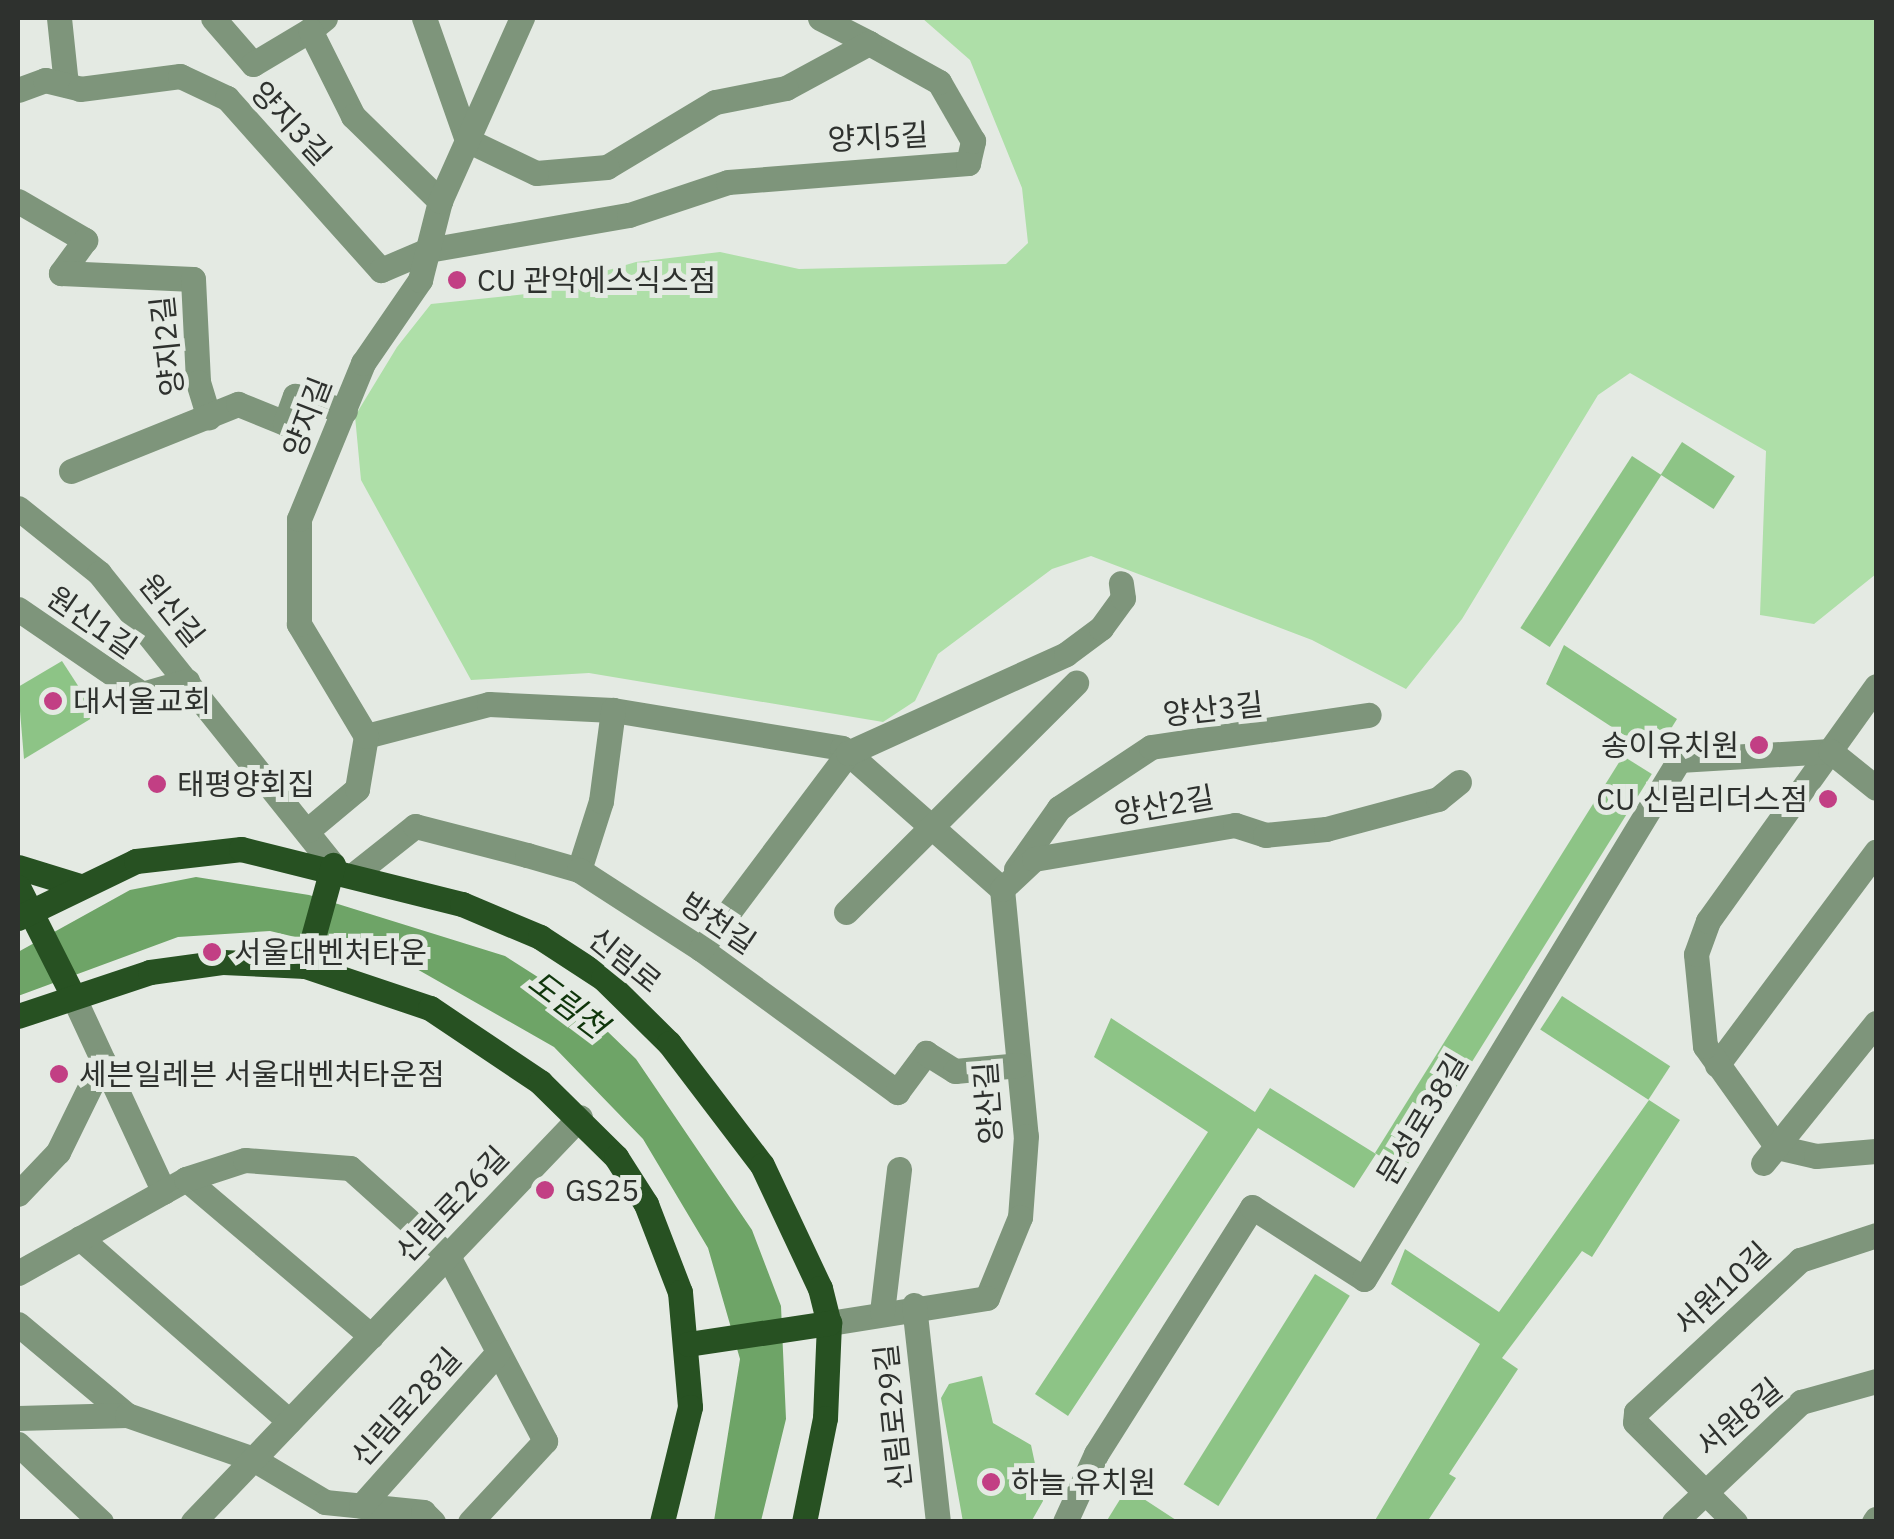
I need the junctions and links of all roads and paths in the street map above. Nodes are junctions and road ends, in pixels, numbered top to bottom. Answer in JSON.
{"nodes":[{"id":1,"x":58,"y":18,"type":"edge"},
{"id":2,"x":213,"y":18,"type":"edge"},
{"id":3,"x":424,"y":18,"type":"edge"},
{"id":4,"x":522,"y":18,"type":"edge"},
{"id":5,"x":820,"y":18,"type":"edge"},
{"id":6,"x":318,"y":24,"type":"edge"},
{"id":7,"x":869,"y":43,"type":"junction"},
{"id":8,"x":66,"y":85,"type":"junction"},
{"id":9,"x":18,"y":90,"type":"edge"},
{"id":10,"x":467,"y":140,"type":"junction"},
{"id":11,"x":18,"y":201,"type":"edge"},
{"id":12,"x":440,"y":201,"type":"junction"},
{"id":13,"x":428,"y":250,"type":"junction"},
{"id":14,"x":345,"y":412,"type":"junction"},
{"id":15,"x":208,"y":418,"type":"junction"},
{"id":16,"x":70,"y":470,"type":"dead end"},
{"id":17,"x":18,"y":508,"type":"edge"},
{"id":18,"x":1121,"y":583,"type":"dead end"},
{"id":19,"x":18,"y":609,"type":"edge"},
{"id":20,"x":187,"y":680,"type":"junction"},
{"id":21,"x":1076,"y":683,"type":"dead end"},
{"id":22,"x":1876,"y":686,"type":"edge"},
{"id":23,"x":613,"y":710,"type":"junction"},
{"id":24,"x":1369,"y":715,"type":"dead end"},
{"id":25,"x":366,"y":736,"type":"junction"},
{"id":26,"x":1830,"y":751,"type":"junction"},
{"id":27,"x":848,"y":753,"type":"junction"},
{"id":28,"x":1459,"y":782,"type":"dead end"},
{"id":29,"x":1876,"y":788,"type":"edge"},
{"id":30,"x":929,"y":825,"type":"junction"},
{"id":31,"x":308,"y":830,"type":"junction"},
{"id":32,"x":1876,"y":852,"type":"edge"},
{"id":33,"x":18,"y":867,"type":"edge"},
{"id":34,"x":345,"y":869,"type":"junction"},
{"id":35,"x":578,"y":870,"type":"junction"},
{"id":36,"x":77,"y":885,"type":"junction"},
{"id":37,"x":1002,"y":890,"type":"junction"},
{"id":38,"x":846,"y":912,"type":"dead end"},
{"id":39,"x":26,"y":913,"type":"edge"},
{"id":40,"x":701,"y":949,"type":"junction"},
{"id":41,"x":306,"y":966,"type":"junction"},
{"id":42,"x":70,"y":990,"type":"junction"},
{"id":43,"x":18,"y":1016,"type":"edge"},
{"id":44,"x":1876,"y":1023,"type":"edge"},
{"id":45,"x":103,"y":1060,"type":"junction"},
{"id":46,"x":1717,"y":1064,"type":"junction"},
{"id":47,"x":1018,"y":1065,"type":"junction"},
{"id":48,"x":580,"y":1118,"type":"junction"},
{"id":49,"x":1876,"y":1151,"type":"edge"},
{"id":50,"x":1770,"y":1155,"type":"junction"},
{"id":51,"x":899,"y":1169,"type":"dead end"},
{"id":52,"x":175,"y":1186,"type":"junction"},
{"id":53,"x":18,"y":1194,"type":"edge"},
{"id":54,"x":1876,"y":1235,"type":"edge"},
{"id":55,"x":80,"y":1238,"type":"junction"},
{"id":56,"x":448,"y":1256,"type":"junction"},
{"id":57,"x":18,"y":1272,"type":"edge"},
{"id":58,"x":914,"y":1305,"type":"junction"},
{"id":59,"x":882,"y":1312,"type":"junction"},
{"id":60,"x":829,"y":1322,"type":"junction"},
{"id":61,"x":18,"y":1324,"type":"edge"},
{"id":62,"x":371,"y":1336,"type":"junction"},
{"id":63,"x":688,"y":1344,"type":"junction"},
{"id":64,"x":498,"y":1352,"type":"junction"},
{"id":65,"x":1876,"y":1381,"type":"edge"},
{"id":66,"x":128,"y":1415,"type":"junction"},
{"id":67,"x":18,"y":1418,"type":"edge"},
{"id":68,"x":289,"y":1421,"type":"junction"},
{"id":69,"x":18,"y":1444,"type":"edge"},
{"id":70,"x":253,"y":1459,"type":"junction"},
{"id":71,"x":1704,"y":1490,"type":"junction"},
{"id":72,"x":361,"y":1506,"type":"junction"},
{"id":73,"x":101,"y":1522,"type":"edge"},
{"id":74,"x":193,"y":1522,"type":"edge"},
{"id":75,"x":432,"y":1522,"type":"edge"},
{"id":76,"x":470,"y":1522,"type":"edge"},
{"id":77,"x":662,"y":1522,"type":"edge"},
{"id":78,"x":804,"y":1522,"type":"edge"},
{"id":79,"x":938,"y":1522,"type":"edge"},
{"id":80,"x":1065,"y":1522,"type":"edge"},
{"id":81,"x":1674,"y":1522,"type":"edge"},
{"id":82,"x":1735,"y":1522,"type":"edge"}],
"edges":[{"from":1,"to":8,"type":"street"},
{"from":2,"to":6,"type":"street"},
{"from":3,"to":10,"type":"street"},
{"from":4,"to":10,"type":"street","name":"양지길"},
{"from":5,"to":7,"type":"street"},
{"from":6,"to":12,"type":"street"},
{"from":7,"to":10,"type":"street"},
{"from":7,"to":13,"type":"street","name":"양지5길"},
{"from":8,"to":9,"type":"street","name":"양지3길"},
{"from":8,"to":13,"type":"street","name":"양지3길"},
{"from":10,"to":12,"type":"street","name":"양지길"},
{"from":11,"to":15,"type":"street","name":"양지2길"},
{"from":12,"to":13,"type":"street","name":"양지길"},
{"from":13,"to":14,"type":"street","name":"양지길"},
{"from":14,"to":15,"type":"street"},
{"from":14,"to":25,"type":"street","name":"양지길"},
{"from":15,"to":16,"type":"street"},
{"from":17,"to":20,"type":"street","name":"원신길"},
{"from":18,"to":27,"type":"street"},
{"from":19,"to":20,"type":"street","name":"원신1길"},
{"from":20,"to":31,"type":"street","name":"원신길"},
{"from":21,"to":30,"type":"street"},
{"from":22,"to":26,"type":"street"},
{"from":23,"to":25,"type":"street"},
{"from":23,"to":27,"type":"street"},
{"from":23,"to":35,"type":"street"},
{"from":24,"to":37,"type":"street","name":"양산3길"},
{"from":25,"to":31,"type":"street"},
{"from":26,"to":29,"type":"street"},
{"from":26,"to":46,"type":"street"},
{"from":26,"to":80,"type":"street","name":"문성로38길"},
{"from":27,"to":30,"type":"street"},
{"from":27,"to":40,"type":"street"},
{"from":28,"to":37,"type":"street","name":"양산2길"},
{"from":30,"to":37,"type":"street"},
{"from":30,"to":38,"type":"street"},
{"from":31,"to":34,"type":"street","name":"원신길"},
{"from":32,"to":46,"type":"street"},
{"from":33,"to":36,"type":"main road"},
{"from":34,"to":35,"type":"street","name":"방천길"},
{"from":34,"to":36,"type":"main road","name":"신림로"},
{"from":34,"to":41,"type":"main road"},
{"from":34,"to":60,"type":"main road","name":"신림로"},
{"from":35,"to":40,"type":"street","name":"방천길"},
{"from":36,"to":39,"type":"main road","name":"신림로"},
{"from":37,"to":47,"type":"street","name":"양산길"},
{"from":39,"to":42,"type":"main road"},
{"from":40,"to":47,"type":"street","name":"방천길"},
{"from":41,"to":42,"type":"main road"},
{"from":41,"to":48,"type":"main road"},
{"from":42,"to":43,"type":"main road"},
{"from":42,"to":45,"type":"street"},
{"from":44,"to":50,"type":"street"},
{"from":45,"to":52,"type":"street"},
{"from":45,"to":53,"type":"street"},
{"from":46,"to":50,"type":"street"},
{"from":47,"to":58,"type":"street","name":"양산길"},
{"from":48,"to":56,"type":"street","name":"신림로26길"},
{"from":48,"to":63,"type":"main road"},
{"from":49,"to":50,"type":"street"},
{"from":51,"to":59,"type":"street"},
{"from":52,"to":55,"type":"street"},
{"from":52,"to":56,"type":"street"},
{"from":52,"to":62,"type":"street"},
{"from":54,"to":71,"type":"street","name":"서원10길"},
{"from":55,"to":57,"type":"street"},
{"from":55,"to":68,"type":"street"},
{"from":56,"to":62,"type":"street","name":"신림로26길"},
{"from":56,"to":64,"type":"street","name":"신림로28길"},
{"from":58,"to":59,"type":"street","name":"양산길"},
{"from":58,"to":79,"type":"street","name":"신림로29길"},
{"from":59,"to":60,"type":"street","name":"양산길"},
{"from":60,"to":63,"type":"main road"},
{"from":60,"to":78,"type":"main road","name":"신림로"},
{"from":61,"to":66,"type":"street","name":"신림로28길"},
{"from":62,"to":68,"type":"street","name":"신림로26길"},
{"from":63,"to":77,"type":"main road"},
{"from":64,"to":72,"type":"street","name":"신림로28길"},
{"from":64,"to":76,"type":"street","name":"신림로28길"},
{"from":65,"to":71,"type":"street","name":"서원8길"},
{"from":66,"to":67,"type":"street","name":"신림로28길"},
{"from":66,"to":70,"type":"street","name":"신림로28길"},
{"from":68,"to":70,"type":"street","name":"신림로26길"},
{"from":69,"to":73,"type":"street"},
{"from":70,"to":72,"type":"street","name":"신림로28길"},
{"from":70,"to":74,"type":"street","name":"신림로26길"},
{"from":71,"to":81,"type":"street","name":"서원8길"},
{"from":71,"to":82,"type":"street"},
{"from":72,"to":75,"type":"street","name":"신림로28길"}]}
